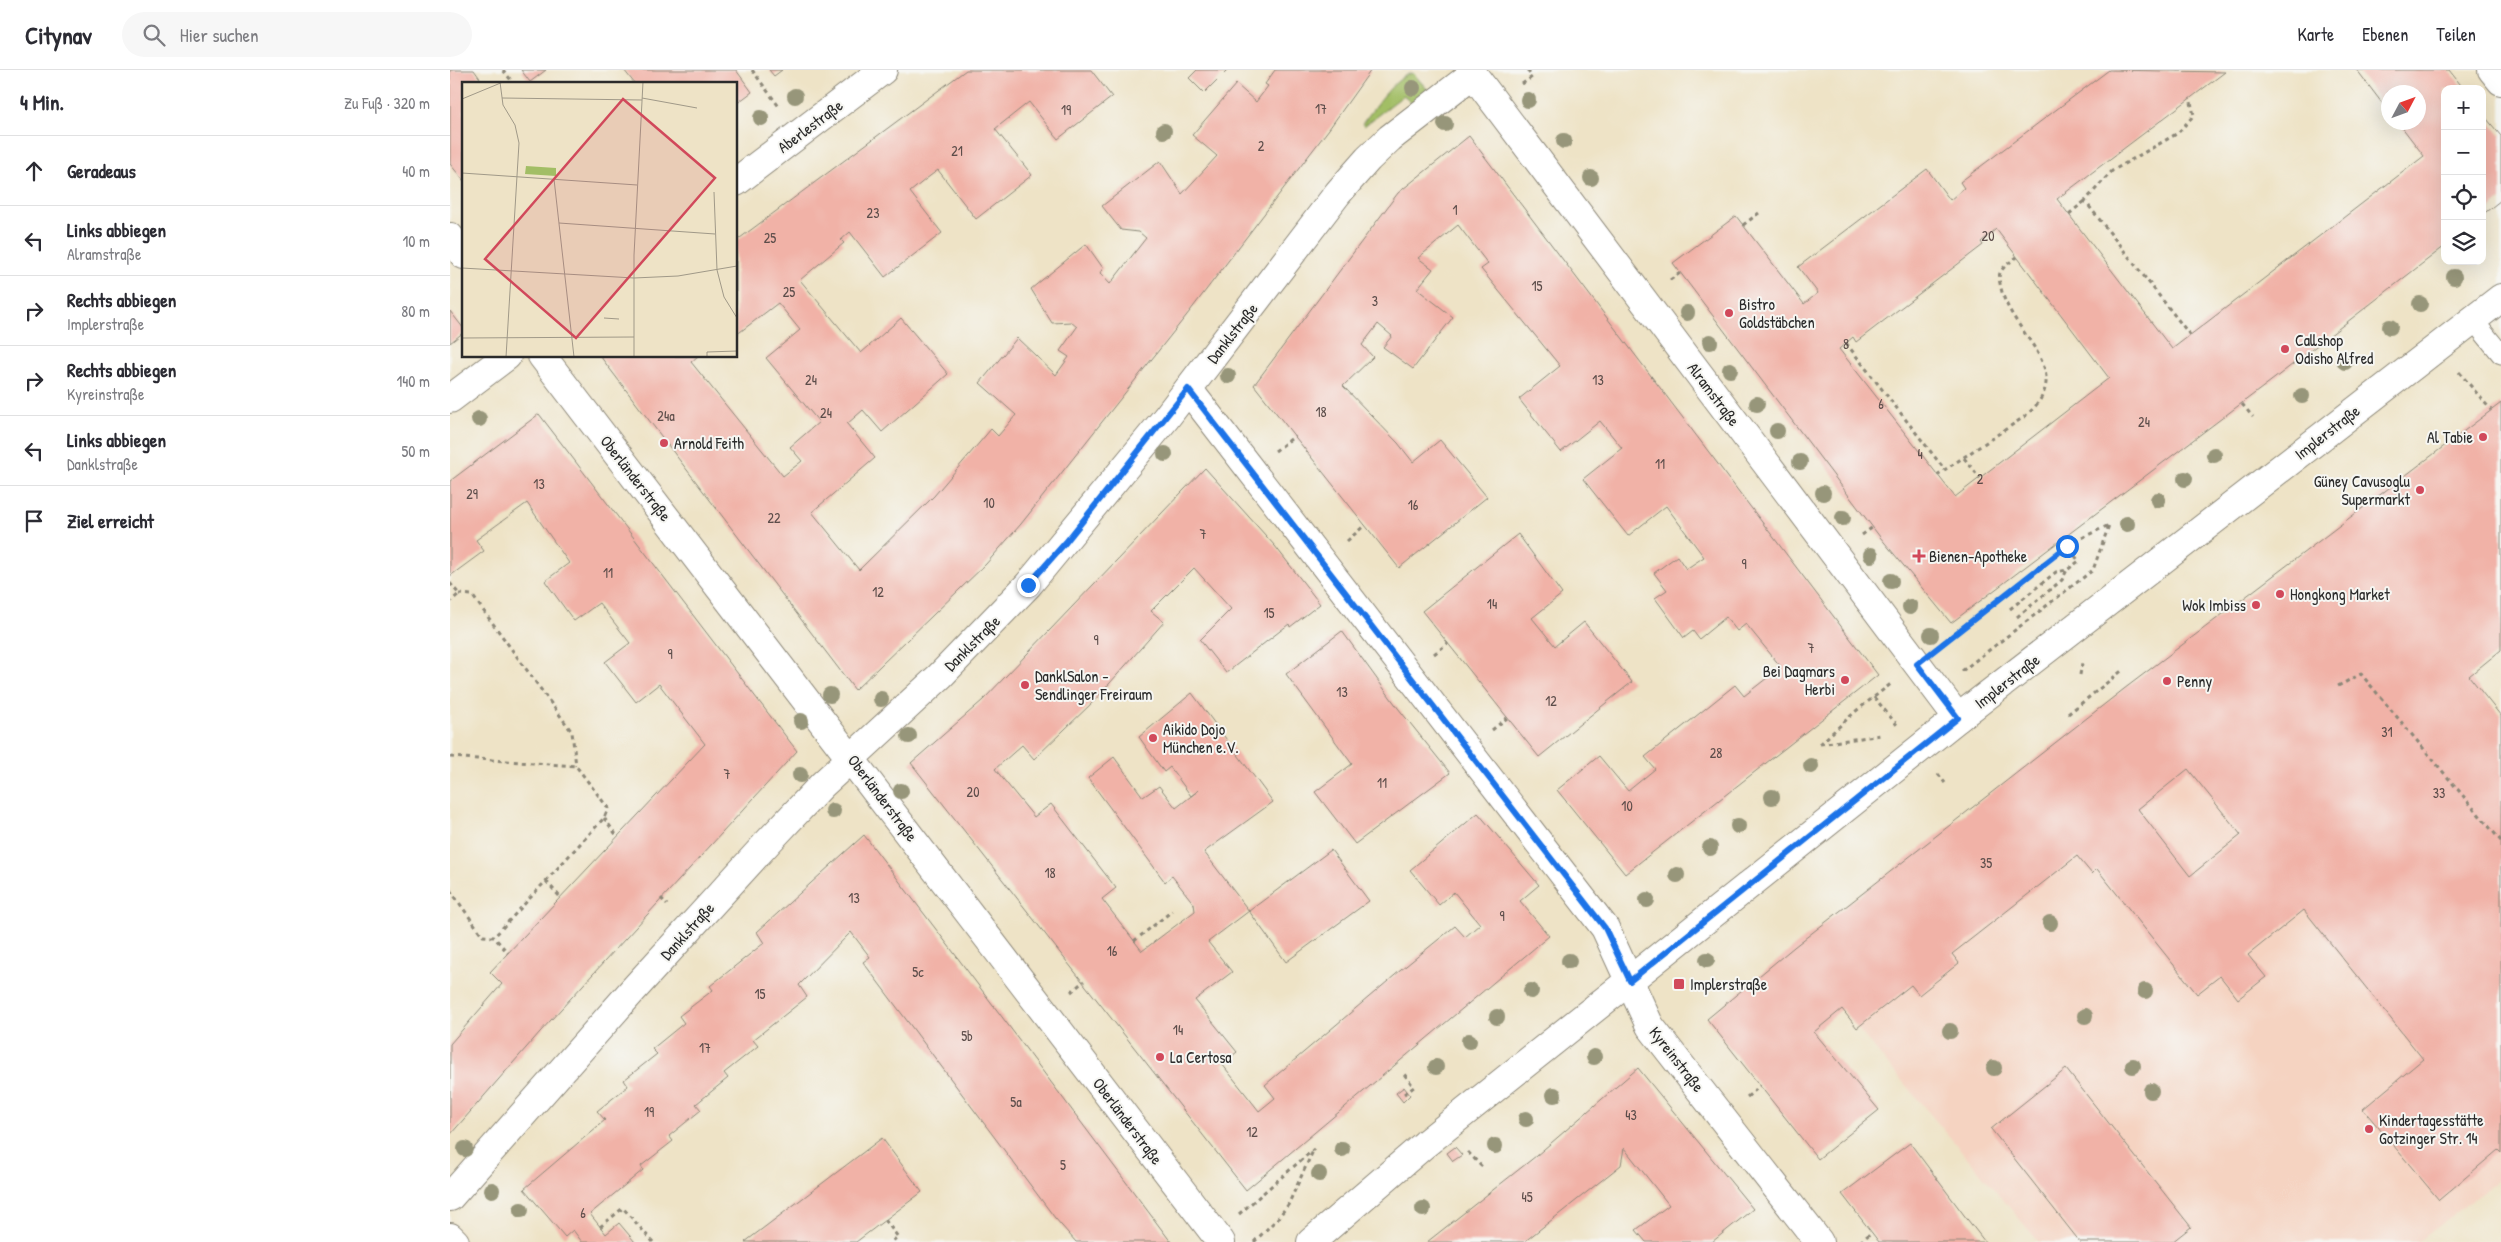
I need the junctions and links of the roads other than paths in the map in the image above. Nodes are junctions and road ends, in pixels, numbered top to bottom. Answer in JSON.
{"nodes":[{"id":1,"x":883,"y":70,"type":"edge"},
{"id":2,"x":2492,"y":70,"type":"edge"},
{"id":3,"x":1472,"y":72,"type":"edge"},
{"id":4,"x":2501,"y":81,"type":"edge"},
{"id":5,"x":738,"y":180,"type":"edge"},
{"id":6,"x":450,"y":237,"type":"edge"},
{"id":7,"x":462,"y":252,"type":"edge"},
{"id":8,"x":2501,"y":298,"type":"edge"},
{"id":9,"x":2473,"y":320,"type":"junction"},
{"id":10,"x":2501,"y":354,"type":"edge"},
{"id":11,"x":504,"y":358,"type":"edge"},
{"id":12,"x":544,"y":358,"type":"edge"},
{"id":13,"x":1188,"y":389,"type":"junction"},
{"id":14,"x":450,"y":400,"type":"edge"},
{"id":15,"x":1958,"y":718,"type":"junction"},
{"id":16,"x":852,"y":758,"type":"junction"},
{"id":17,"x":1630,"y":981,"type":"junction"},
{"id":18,"x":450,"y":1198,"type":"edge"},
{"id":19,"x":450,"y":1237,"type":"edge"},
{"id":20,"x":1218,"y":1238,"type":"edge"},
{"id":21,"x":455,"y":1242,"type":"edge"},
{"id":22,"x":1311,"y":1242,"type":"edge"},
{"id":23,"x":1819,"y":1242,"type":"edge"}],
"edges":[{"from":1,"to":5,"type":"street","name":"Aberlestraße"},
{"from":2,"to":4,"type":"street"},
{"from":3,"to":13,"type":"street","name":"Danklstraße"},
{"from":3,"to":15,"type":"street","name":"Alramstraße"},
{"from":6,"to":7,"type":"street"},
{"from":8,"to":9,"type":"street","name":"Implerstraße"},
{"from":9,"to":10,"type":"lane"},
{"from":9,"to":15,"type":"street","name":"Implerstraße"},
{"from":11,"to":14,"type":"street"},
{"from":12,"to":16,"type":"street","name":"Oberländerstraße"},
{"from":13,"to":16,"type":"street","name":"Danklstraße"},
{"from":13,"to":17,"type":"street","name":"Kyreinstraße"},
{"from":15,"to":17,"type":"street","name":"Implerstraße"},
{"from":16,"to":18,"type":"street","name":"Danklstraße"},
{"from":16,"to":20,"type":"street","name":"Oberländerstraße"},
{"from":17,"to":22,"type":"street","name":"Implerstraße"},
{"from":17,"to":23,"type":"street","name":"Kyreinstraße"},
{"from":19,"to":21,"type":"street"}]}
